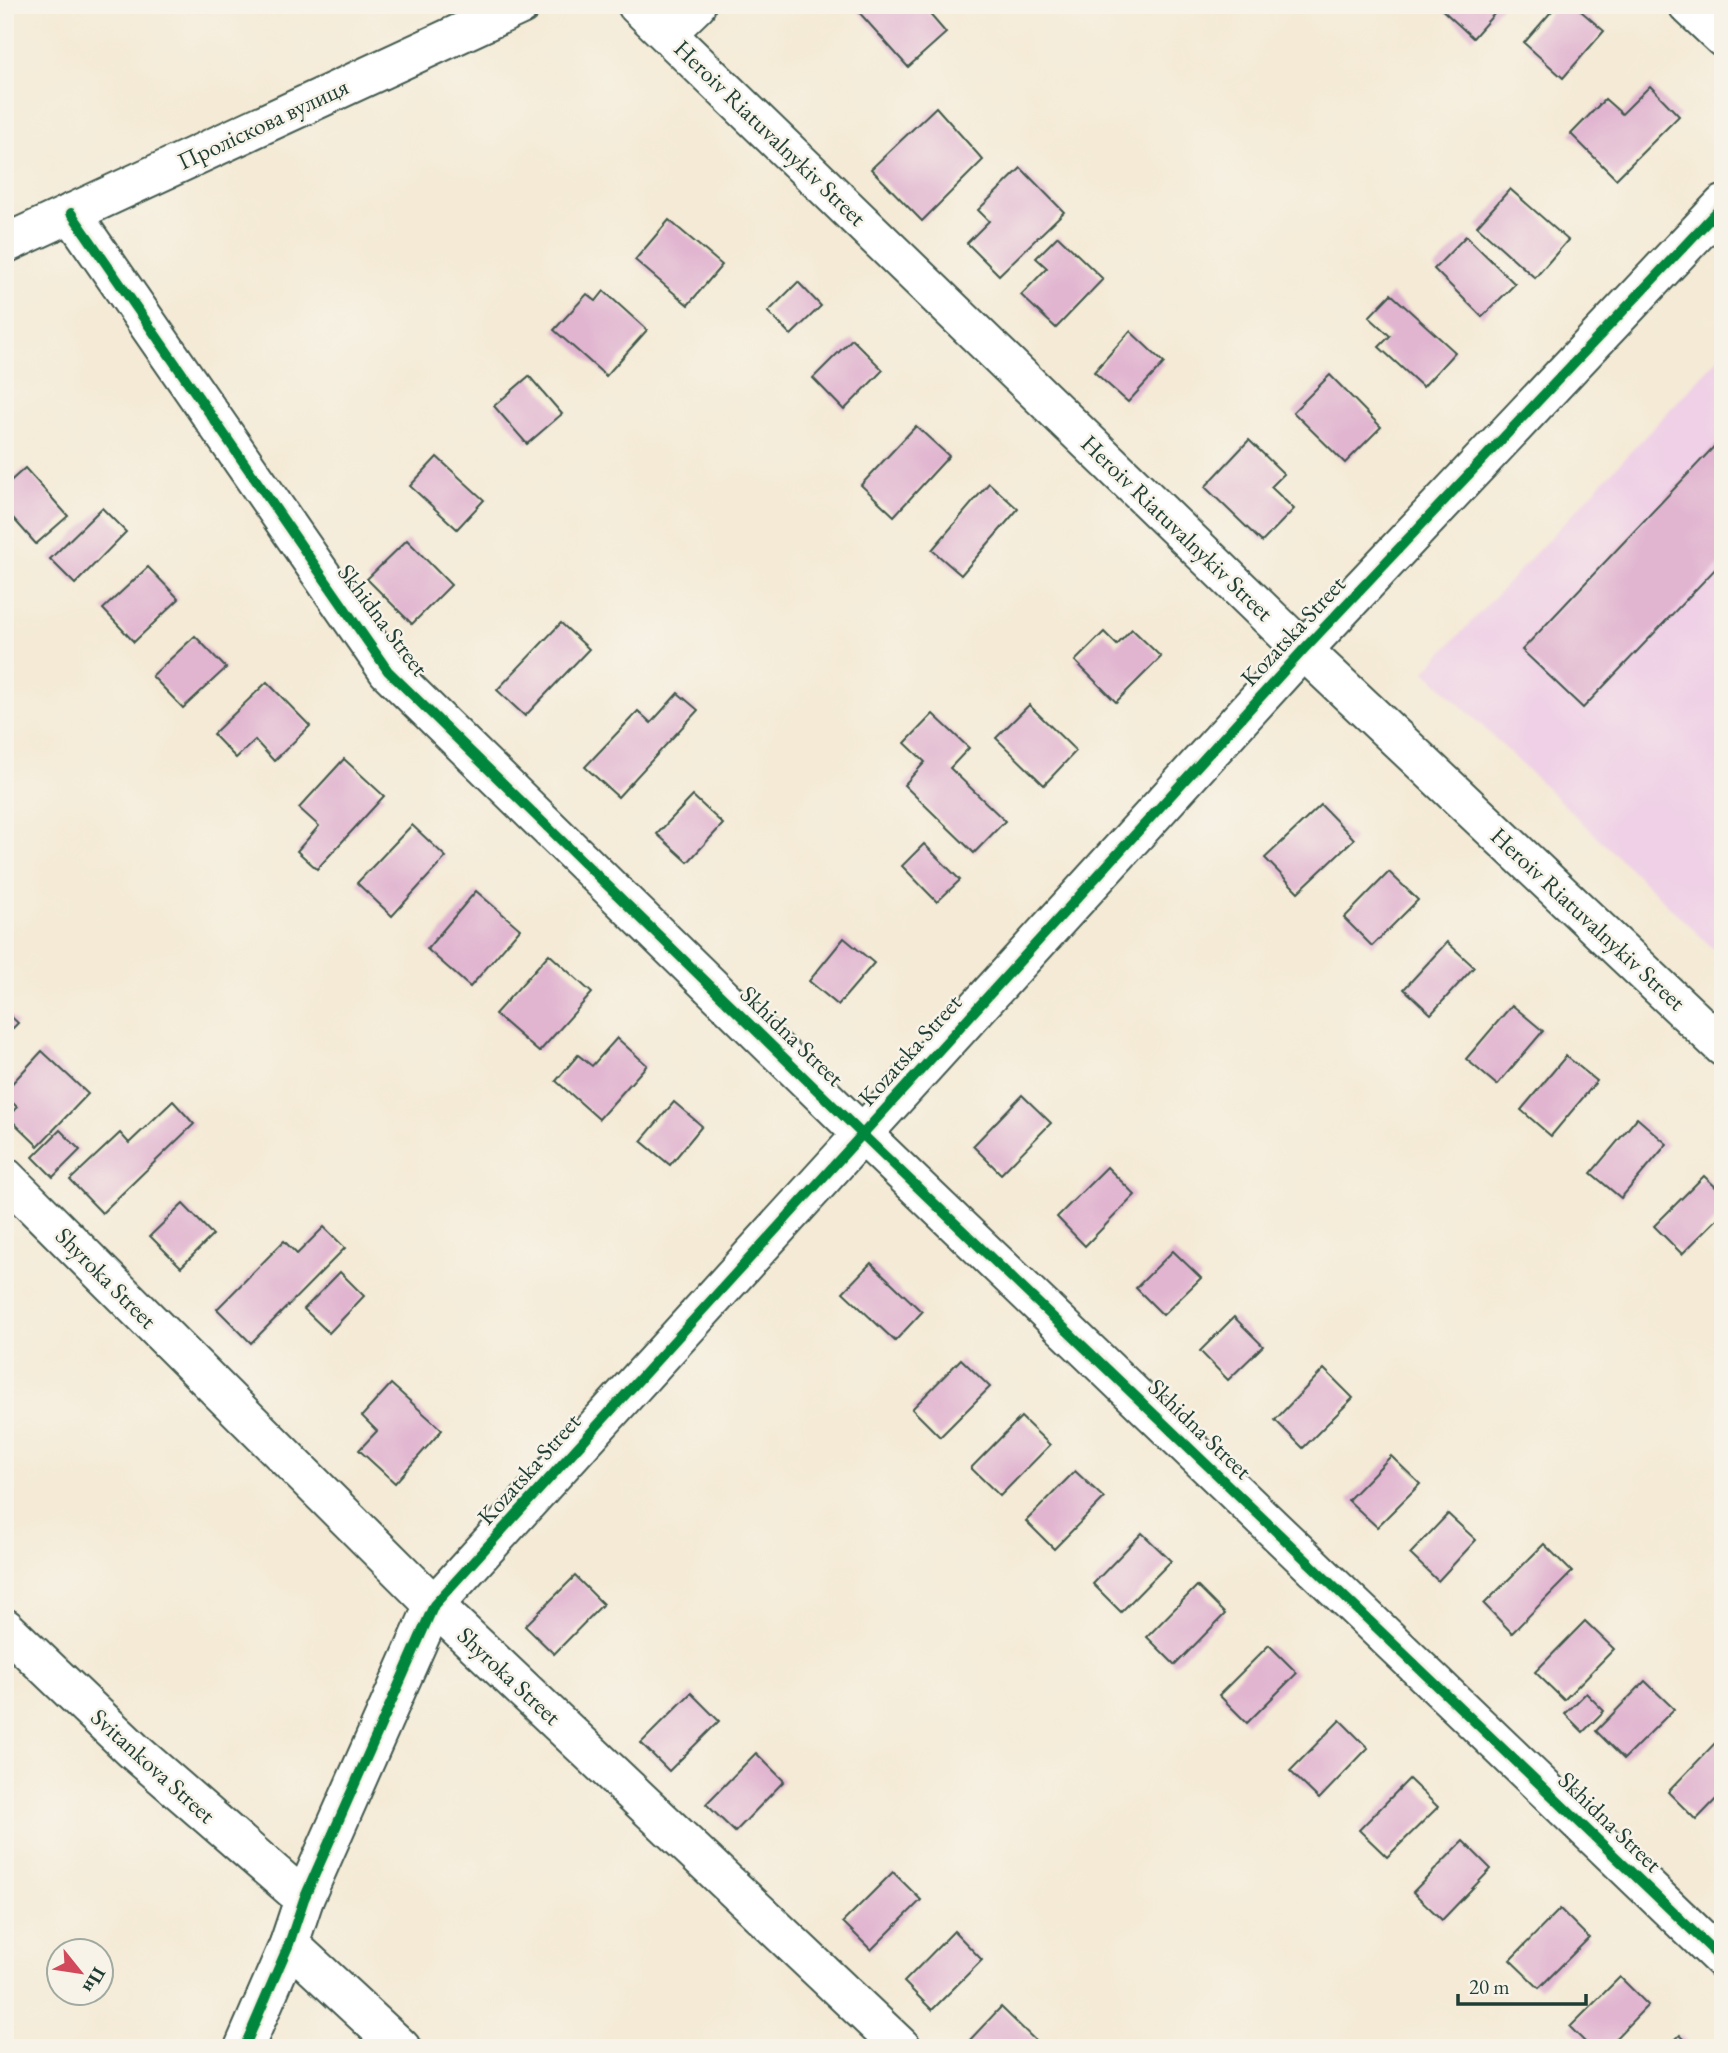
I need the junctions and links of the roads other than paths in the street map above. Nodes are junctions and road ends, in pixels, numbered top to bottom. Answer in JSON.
{"nodes":[{"id":1,"x":521,"y":5,"type":"edge"},
{"id":2,"x":637,"y":5,"type":"edge"},
{"id":3,"x":696,"y":5,"type":"edge"},
{"id":4,"x":1688,"y":5,"type":"edge"},
{"id":5,"x":667,"y":33,"type":"junction"},
{"id":6,"x":1723,"y":38,"type":"edge"},
{"id":7,"x":1723,"y":205,"type":"edge"},
{"id":8,"x":71,"y":213,"type":"junction"},
{"id":9,"x":5,"y":244,"type":"edge"},
{"id":10,"x":1303,"y":650,"type":"junction"},
{"id":11,"x":1723,"y":1047,"type":"edge"},
{"id":12,"x":862,"y":1134,"type":"junction"},
{"id":13,"x":5,"y":1177,"type":"edge"},
{"id":14,"x":433,"y":1605,"type":"junction"},
{"id":15,"x":5,"y":1628,"type":"edge"},
{"id":16,"x":304,"y":1899,"type":"junction"},
{"id":17,"x":289,"y":1944,"type":"junction"},
{"id":18,"x":1723,"y":1959,"type":"edge"},
{"id":19,"x":244,"y":2048,"type":"edge"},
{"id":20,"x":401,"y":2048,"type":"edge"},
{"id":21,"x":902,"y":2048,"type":"edge"}],
"edges":[{"from":1,"to":8,"type":"street","name":"Проліскова вулиця"},
{"from":2,"to":5,"type":"street"},
{"from":3,"to":5,"type":"street"},
{"from":4,"to":6,"type":"street"},
{"from":5,"to":10,"type":"street","name":"Heroiv Riatuvalnykiv Street"},
{"from":7,"to":10,"type":"street","name":"Kozatska Street"},
{"from":8,"to":9,"type":"street","name":"Проліскова вулиця"},
{"from":8,"to":12,"type":"street","name":"Skhidna Street"},
{"from":10,"to":11,"type":"street","name":"Heroiv Riatuvalnykiv Street"},
{"from":10,"to":12,"type":"street","name":"Kozatska Street"},
{"from":12,"to":14,"type":"street","name":"Kozatska Street"},
{"from":12,"to":18,"type":"street","name":"Skhidna Street"},
{"from":13,"to":14,"type":"street","name":"Shyroka Street"},
{"from":14,"to":16,"type":"street","name":"Kozatska Street"},
{"from":14,"to":21,"type":"street","name":"Shyroka Street"},
{"from":15,"to":16,"type":"street","name":"Svitankova Street"},
{"from":16,"to":17,"type":"street","name":"Kozatska Street"},
{"from":17,"to":19,"type":"street","name":"Kozatska Street"},
{"from":17,"to":20,"type":"street"}]}
